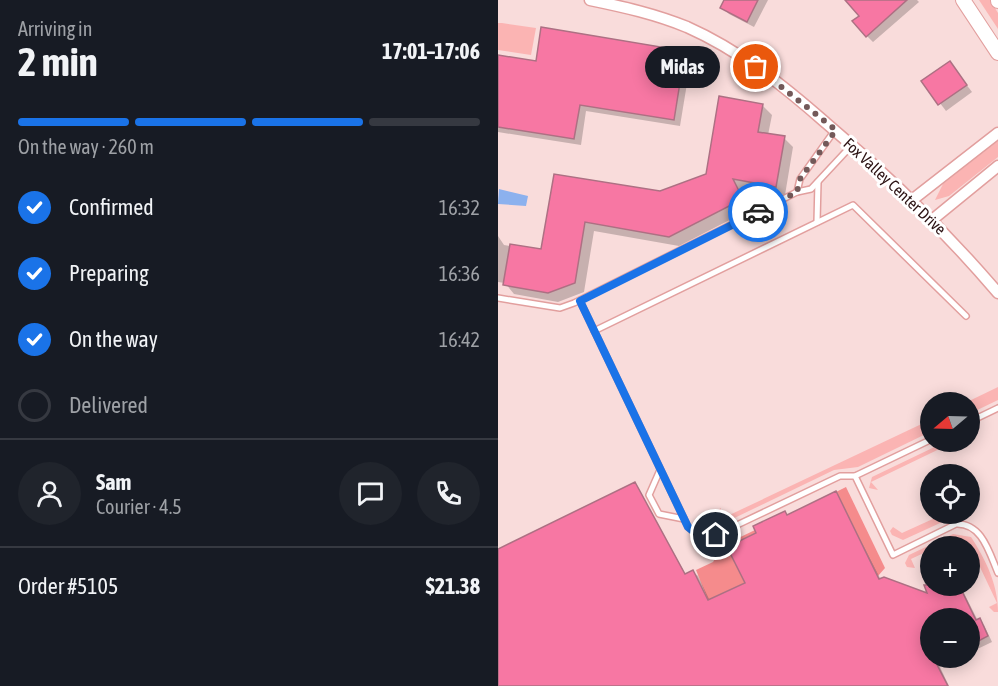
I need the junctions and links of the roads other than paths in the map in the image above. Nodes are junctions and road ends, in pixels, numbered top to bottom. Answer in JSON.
{"nodes":[{"id":1,"x":590,"y":0,"type":"edge"},
{"id":2,"x":963,"y":0,"type":"edge"},
{"id":3,"x":998,"y":53,"type":"edge"},
{"id":4,"x":836,"y":130,"type":"junction"},
{"id":5,"x":998,"y":133,"type":"edge"},
{"id":6,"x":853,"y":144,"type":"junction"},
{"id":7,"x":998,"y":165,"type":"edge"},
{"id":8,"x":818,"y":181,"type":"junction"},
{"id":9,"x":797,"y":192,"type":"junction"},
{"id":10,"x":912,"y":200,"type":"junction"},
{"id":11,"x":932,"y":220,"type":"junction"},
{"id":12,"x":817,"y":222,"type":"junction"},
{"id":13,"x":998,"y":293,"type":"edge"},
{"id":14,"x":498,"y":298,"type":"edge"},
{"id":15,"x":580,"y":301,"type":"junction"},
{"id":16,"x":966,"y":316,"type":"dead end"},
{"id":17,"x":594,"y":330,"type":"junction"},
{"id":18,"x":998,"y":408,"type":"edge"},
{"id":19,"x":980,"y":417,"type":"edge"},
{"id":20,"x":920,"y":445,"type":"edge"},
{"id":21,"x":660,"y":470,"type":"junction"},
{"id":22,"x":855,"y":476,"type":"junction"},
{"id":23,"x":684,"y":519,"type":"junction"},
{"id":24,"x":998,"y":573,"type":"edge"}],
"edges":[{"from":1,"to":4,"type":"street","name":"Fox Valley Center Drive"},
{"from":2,"to":3,"type":"street"},
{"from":4,"to":6,"type":"street","name":"Fox Valley Center Drive"},
{"from":4,"to":9,"type":"lane"},
{"from":5,"to":10,"type":"street"},
{"from":6,"to":8,"type":"lane"},
{"from":6,"to":10,"type":"street","name":"Fox Valley Center Drive"},
{"from":7,"to":11,"type":"street"},
{"from":8,"to":9,"type":"lane"},
{"from":8,"to":12,"type":"lane"},
{"from":9,"to":15,"type":"lane"},
{"from":10,"to":11,"type":"street","name":"Fox Valley Center Drive"},
{"from":11,"to":13,"type":"street","name":"Fox Valley Center Drive"},
{"from":12,"to":16,"type":"lane"},
{"from":12,"to":17,"type":"lane"},
{"from":14,"to":15,"type":"lane"},
{"from":15,"to":17,"type":"lane"},
{"from":17,"to":21,"type":"lane"},
{"from":18,"to":19,"type":"lane"},
{"from":20,"to":22,"type":"lane"},
{"from":21,"to":23,"type":"lane"},
{"from":21,"to":23,"type":"lane"},
{"from":22,"to":23,"type":"lane"},
{"from":22,"to":24,"type":"lane"}]}
